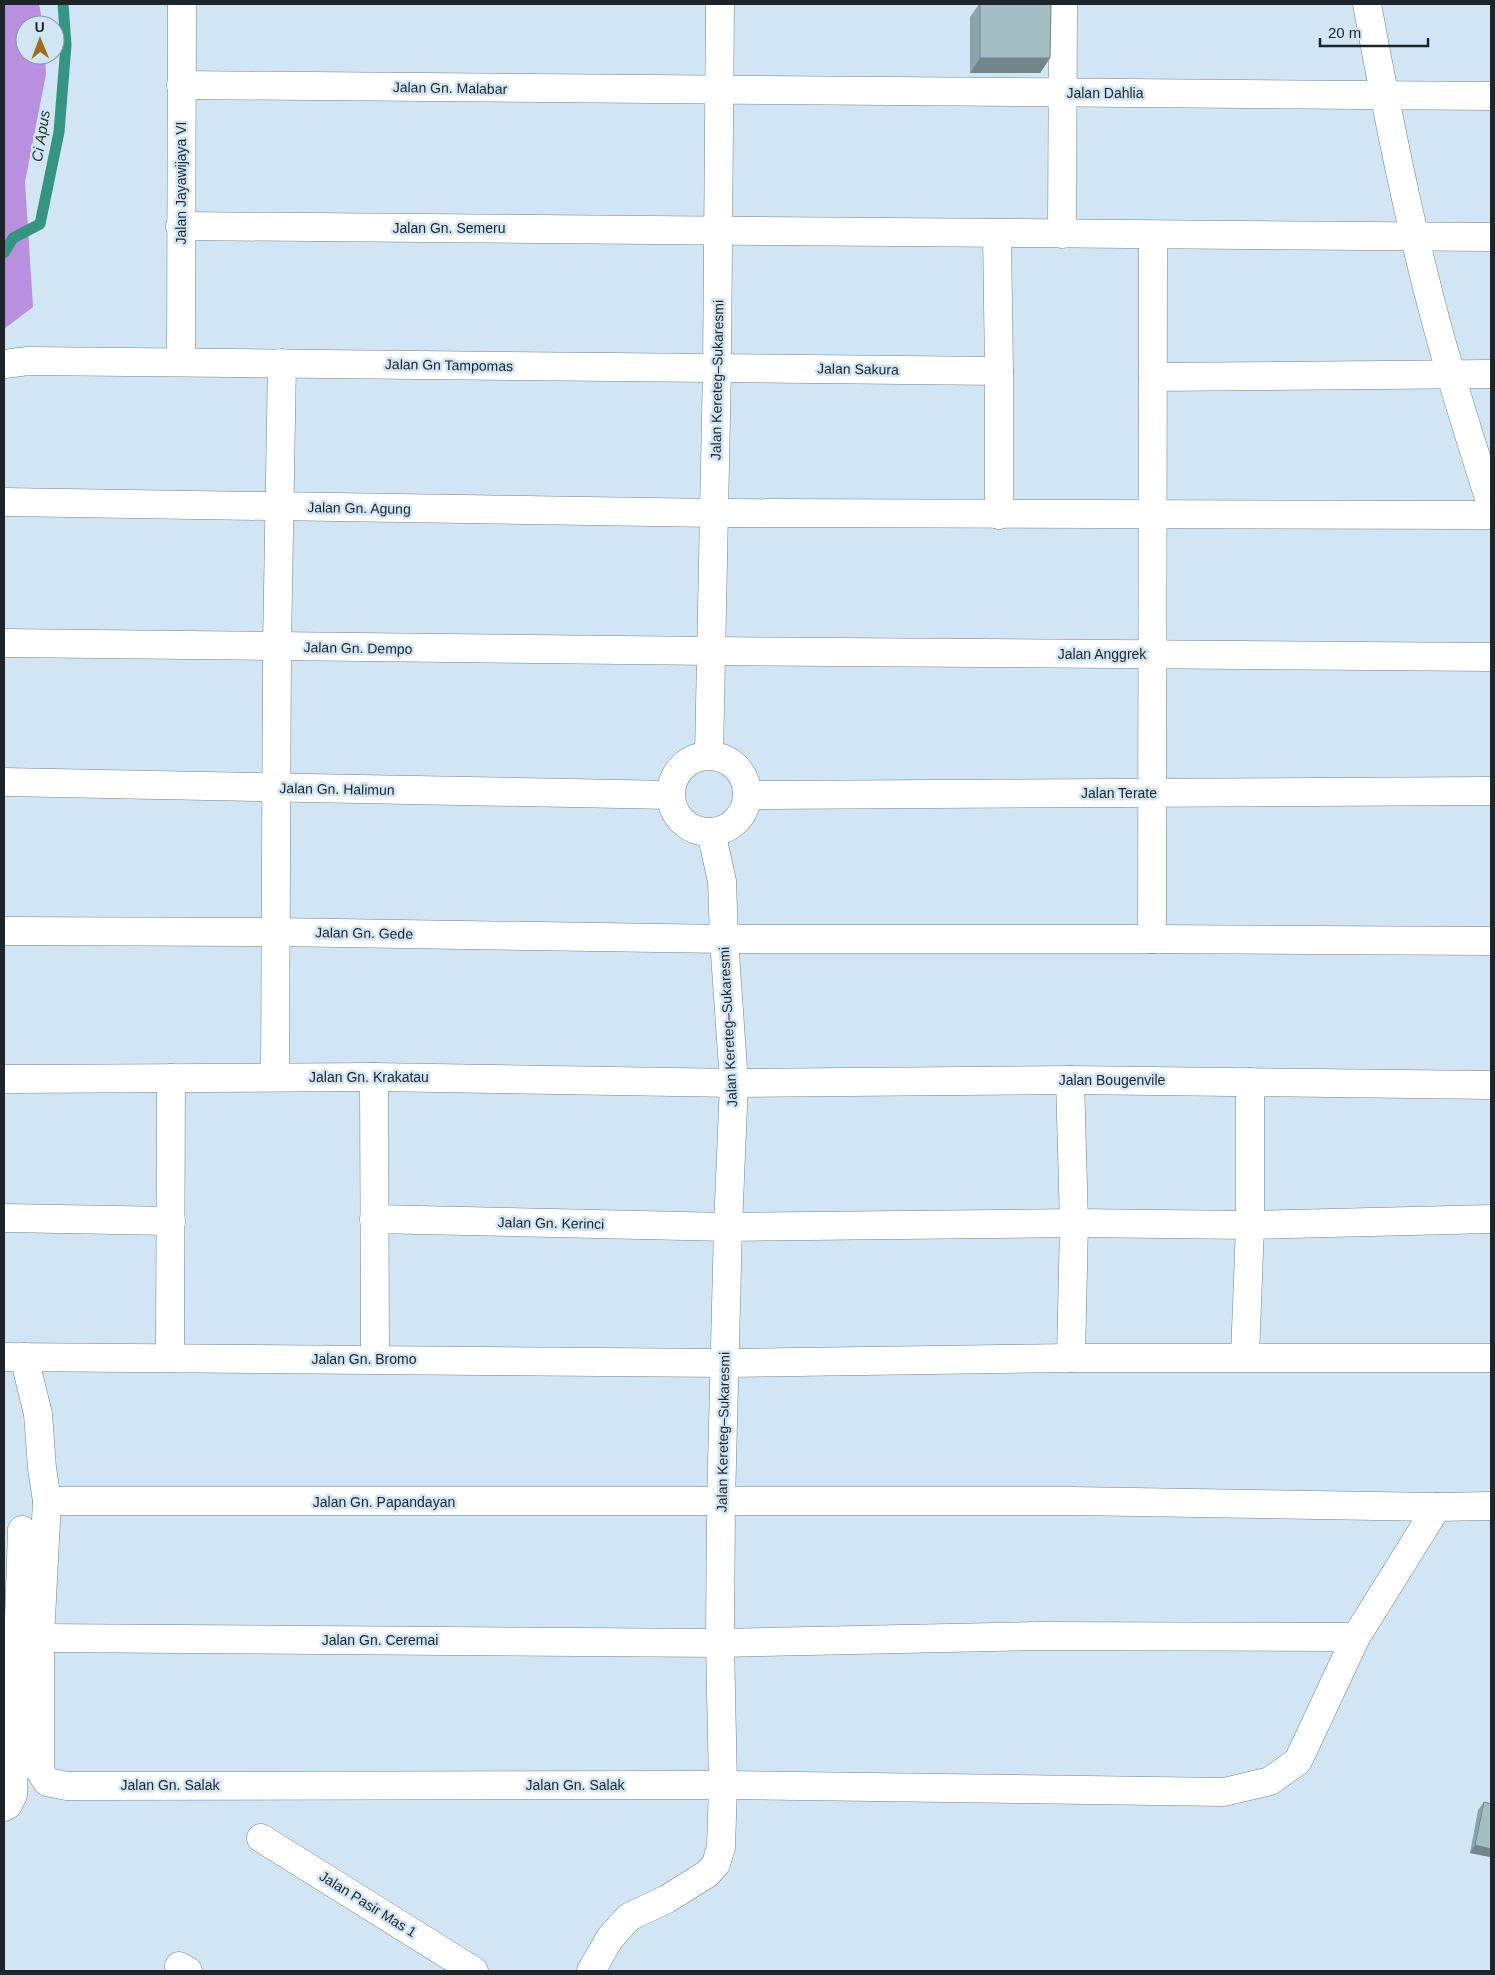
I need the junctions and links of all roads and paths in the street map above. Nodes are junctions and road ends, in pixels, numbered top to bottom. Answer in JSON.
{"nodes":[{"id":1,"x":182,"y":4,"type":"edge"},
{"id":2,"x":720,"y":4,"type":"edge"},
{"id":3,"x":1063,"y":4,"type":"edge"},
{"id":4,"x":1367,"y":4,"type":"edge"},
{"id":5,"x":181,"y":86,"type":"junction"},
{"id":6,"x":719,"y":90,"type":"junction"},
{"id":7,"x":1062,"y":93,"type":"junction"},
{"id":8,"x":1384,"y":95,"type":"junction"},
{"id":9,"x":1491,"y":96,"type":"edge"},
{"id":10,"x":180,"y":226,"type":"junction"},
{"id":11,"x":719,"y":230,"type":"junction"},
{"id":12,"x":997,"y":234,"type":"junction"},
{"id":13,"x":1062,"y":234,"type":"junction"},
{"id":14,"x":1153,"y":235,"type":"junction"},
{"id":15,"x":1415,"y":236,"type":"junction"},
{"id":16,"x":1491,"y":238,"type":"edge"},
{"id":17,"x":181,"y":362,"type":"junction"},
{"id":18,"x":4,"y":364,"type":"edge"},
{"id":19,"x":282,"y":364,"type":"junction"},
{"id":20,"x":717,"y":368,"type":"junction"},
{"id":21,"x":999,"y":371,"type":"junction"},
{"id":22,"x":1450,"y":374,"type":"junction"},
{"id":23,"x":1491,"y":374,"type":"edge"},
{"id":24,"x":1153,"y":377,"type":"junction"},
{"id":25,"x":4,"y":502,"type":"edge"},
{"id":26,"x":1491,"y":505,"type":"edge"},
{"id":27,"x":279,"y":506,"type":"junction"},
{"id":28,"x":715,"y":513,"type":"junction"},
{"id":29,"x":999,"y":515,"type":"junction"},
{"id":30,"x":1152,"y":515,"type":"junction"},
{"id":31,"x":1491,"y":516,"type":"edge"},
{"id":32,"x":4,"y":643,"type":"edge"},
{"id":33,"x":277,"y":647,"type":"junction"},
{"id":34,"x":712,"y":651,"type":"junction"},
{"id":35,"x":1152,"y":654,"type":"junction"},
{"id":36,"x":1491,"y":657,"type":"edge"},
{"id":37,"x":710,"y":755,"type":"junction"},
{"id":38,"x":4,"y":782,"type":"edge"},
{"id":39,"x":276,"y":788,"type":"junction"},
{"id":40,"x":1491,"y":791,"type":"edge"},
{"id":41,"x":1152,"y":793,"type":"junction"},
{"id":42,"x":670,"y":795,"type":"junction"},
{"id":43,"x":748,"y":795,"type":"junction"},
{"id":44,"x":711,"y":832,"type":"junction"},
{"id":45,"x":4,"y":931,"type":"edge"},
{"id":46,"x":276,"y":932,"type":"junction"},
{"id":47,"x":724,"y":939,"type":"junction"},
{"id":48,"x":1152,"y":939,"type":"junction"},
{"id":49,"x":1491,"y":941,"type":"edge"},
{"id":50,"x":275,"y":1077,"type":"junction"},
{"id":51,"x":374,"y":1077,"type":"junction"},
{"id":52,"x":171,"y":1078,"type":"junction"},
{"id":53,"x":4,"y":1079,"type":"edge"},
{"id":54,"x":1070,"y":1080,"type":"junction"},
{"id":55,"x":1250,"y":1082,"type":"junction"},
{"id":56,"x":734,"y":1083,"type":"junction"},
{"id":57,"x":1491,"y":1085,"type":"edge"},
{"id":58,"x":4,"y":1218,"type":"edge"},
{"id":59,"x":374,"y":1219,"type":"junction"},
{"id":60,"x":1491,"y":1219,"type":"edge"},
{"id":61,"x":171,"y":1221,"type":"junction"},
{"id":62,"x":1074,"y":1223,"type":"junction"},
{"id":63,"x":1250,"y":1225,"type":"junction"},
{"id":64,"x":728,"y":1227,"type":"junction"},
{"id":65,"x":14,"y":1357,"type":"edge"},
{"id":66,"x":1245,"y":1357,"type":"junction"},
{"id":67,"x":170,"y":1358,"type":"junction"},
{"id":68,"x":1071,"y":1358,"type":"junction"},
{"id":69,"x":1491,"y":1358,"type":"edge"},
{"id":70,"x":375,"y":1359,"type":"junction"},
{"id":71,"x":725,"y":1363,"type":"junction"},
{"id":72,"x":47,"y":1501,"type":"junction"},
{"id":73,"x":721,"y":1503,"type":"junction"},
{"id":74,"x":1491,"y":1506,"type":"edge"},
{"id":75,"x":1437,"y":1507,"type":"junction"},
{"id":76,"x":22,"y":1530,"type":"dead end"},
{"id":77,"x":1356,"y":1637,"type":"junction"},
{"id":78,"x":40,"y":1638,"type":"junction"},
{"id":79,"x":720,"y":1643,"type":"junction"},
{"id":80,"x":723,"y":1785,"type":"junction"},
{"id":81,"x":4,"y":1807,"type":"edge"},
{"id":82,"x":261,"y":1838,"type":"dead end"},
{"id":83,"x":474,"y":1971,"type":"edge"},
{"id":84,"x":591,"y":1971,"type":"edge"}],
"edges":[{"from":1,"to":5,"type":"street","name":"Jalan Jayawijaya VI"},
{"from":2,"to":6,"type":"street","name":"Jalan Kereteg–Sukaresmi"},
{"from":3,"to":7,"type":"street"},
{"from":4,"to":8,"type":"street"},
{"from":5,"to":6,"type":"street","name":"Jalan Gn. Malabar"},
{"from":5,"to":10,"type":"street","name":"Jalan Jayawijaya VI"},
{"from":6,"to":7,"type":"street","name":"Jalan Dahlia"},
{"from":6,"to":11,"type":"street","name":"Jalan Kereteg–Sukaresmi"},
{"from":7,"to":8,"type":"street","name":"Jalan Dahlia"},
{"from":7,"to":13,"type":"street"},
{"from":8,"to":9,"type":"street","name":"Jalan Dahlia"},
{"from":8,"to":15,"type":"street"},
{"from":10,"to":11,"type":"street","name":"Jalan Gn. Semeru"},
{"from":10,"to":17,"type":"street","name":"Jalan Jayawijaya VI"},
{"from":11,"to":12,"type":"street","name":"Jalan Gn. Semeru"},
{"from":11,"to":20,"type":"street","name":"Jalan Kereteg–Sukaresmi"},
{"from":12,"to":13,"type":"street","name":"Jalan Gn. Semeru"},
{"from":12,"to":21,"type":"street"},
{"from":13,"to":14,"type":"street","name":"Jalan Gn. Semeru"},
{"from":14,"to":15,"type":"street","name":"Jalan Gn. Semeru"},
{"from":14,"to":24,"type":"street"},
{"from":15,"to":16,"type":"street","name":"Jalan Gn. Semeru"},
{"from":15,"to":22,"type":"street"},
{"from":17,"to":18,"type":"street","name":"Jalan Gn Tampomas"},
{"from":17,"to":19,"type":"street","name":"Jalan Gn Tampomas"},
{"from":19,"to":20,"type":"street","name":"Jalan Gn Tampomas"},
{"from":19,"to":27,"type":"street"},
{"from":20,"to":21,"type":"street","name":"Jalan Sakura"},
{"from":20,"to":28,"type":"street","name":"Jalan Kereteg–Sukaresmi"},
{"from":21,"to":29,"type":"street"},
{"from":22,"to":23,"type":"street"},
{"from":22,"to":24,"type":"street"},
{"from":22,"to":26,"type":"street"},
{"from":24,"to":30,"type":"street"},
{"from":25,"to":27,"type":"street","name":"Jalan Gn. Agung"},
{"from":27,"to":28,"type":"street","name":"Jalan Gn. Agung"},
{"from":27,"to":33,"type":"street"},
{"from":28,"to":29,"type":"street","name":"Jalan Gn. Agung"},
{"from":28,"to":34,"type":"street","name":"Jalan Kereteg–Sukaresmi"},
{"from":29,"to":30,"type":"street","name":"Jalan Gn. Agung"},
{"from":30,"to":31,"type":"street","name":"Jalan Gn. Agung"},
{"from":30,"to":35,"type":"street"},
{"from":32,"to":33,"type":"street","name":"Jalan Gn. Dempo"},
{"from":33,"to":34,"type":"street","name":"Jalan Gn. Dempo"},
{"from":33,"to":39,"type":"street"},
{"from":34,"to":35,"type":"street","name":"Jalan Anggrek"},
{"from":34,"to":37,"type":"street","name":"Jalan Kereteg–Sukaresmi"},
{"from":35,"to":36,"type":"street","name":"Jalan Anggrek"},
{"from":35,"to":41,"type":"street"},
{"from":37,"to":42,"type":"street"},
{"from":37,"to":43,"type":"street"},
{"from":38,"to":39,"type":"street","name":"Jalan Gn. Halimun"},
{"from":39,"to":42,"type":"street","name":"Jalan Gn. Halimun"},
{"from":39,"to":46,"type":"street"},
{"from":40,"to":41,"type":"street","name":"Jalan Terate"},
{"from":41,"to":43,"type":"street","name":"Jalan Terate"},
{"from":41,"to":48,"type":"street"},
{"from":42,"to":44,"type":"street"},
{"from":43,"to":44,"type":"street"},
{"from":44,"to":47,"type":"street","name":"Jalan Kereteg–Sukaresmi"},
{"from":45,"to":46,"type":"street","name":"Jalan Gn. Gede"},
{"from":46,"to":47,"type":"street","name":"Jalan Gn. Gede"},
{"from":46,"to":50,"type":"street"},
{"from":47,"to":48,"type":"street","name":"Jalan Gn. Gede"},
{"from":47,"to":56,"type":"street","name":"Jalan Kereteg–Sukaresmi"},
{"from":48,"to":49,"type":"street","name":"Jalan Gn. Gede"},
{"from":50,"to":51,"type":"street","name":"Jalan Gn. Krakatau"},
{"from":50,"to":52,"type":"street","name":"Jalan Gn. Krakatau"},
{"from":51,"to":56,"type":"street","name":"Jalan Gn. Krakatau"},
{"from":51,"to":59,"type":"street"},
{"from":52,"to":53,"type":"street","name":"Jalan Gn. Krakatau"},
{"from":52,"to":61,"type":"street"},
{"from":54,"to":55,"type":"street","name":"Jalan Bougenvile"},
{"from":54,"to":56,"type":"street","name":"Jalan Bougenvile"},
{"from":54,"to":62,"type":"street"},
{"from":55,"to":57,"type":"street","name":"Jalan Bougenvile"},
{"from":55,"to":63,"type":"street"},
{"from":56,"to":64,"type":"street","name":"Jalan Kereteg–Sukaresmi"},
{"from":58,"to":61,"type":"street"},
{"from":59,"to":64,"type":"street","name":"Jalan Gn. Kerinci"},
{"from":59,"to":70,"type":"street"},
{"from":60,"to":63,"type":"street","name":"Jalan Gn. Kerinci"},
{"from":61,"to":67,"type":"street"},
{"from":62,"to":63,"type":"street","name":"Jalan Gn. Kerinci"},
{"from":62,"to":64,"type":"street","name":"Jalan Gn. Kerinci"},
{"from":62,"to":68,"type":"street"},
{"from":63,"to":66,"type":"street"},
{"from":64,"to":71,"type":"street","name":"Jalan Kereteg–Sukaresmi"},
{"from":65,"to":67,"type":"street","name":"Jalan Gn. Bromo"},
{"from":65,"to":72,"type":"street","name":"Jalan Gn. Salak"},
{"from":66,"to":68,"type":"street","name":"Jalan Gn. Bromo"},
{"from":66,"to":69,"type":"street","name":"Jalan Gn. Bromo"},
{"from":67,"to":70,"type":"street","name":"Jalan Gn. Bromo"},
{"from":68,"to":71,"type":"street","name":"Jalan Gn. Bromo"},
{"from":70,"to":71,"type":"street","name":"Jalan Gn. Bromo"},
{"from":71,"to":73,"type":"street","name":"Jalan Kereteg–Sukaresmi"},
{"from":72,"to":73,"type":"street","name":"Jalan Gn. Papandayan"},
{"from":72,"to":78,"type":"street","name":"Jalan Gn. Salak"},
{"from":73,"to":75,"type":"street","name":"Jalan Gn. Papandayan"},
{"from":73,"to":79,"type":"street","name":"Jalan Kereteg–Sukaresmi"},
{"from":74,"to":75,"type":"street","name":"Jalan Gn. Papandayan"},
{"from":75,"to":77,"type":"street"},
{"from":76,"to":81,"type":"street"},
{"from":77,"to":79,"type":"street","name":"Jalan Gn. Ceremai"},
{"from":77,"to":80,"type":"street"},
{"from":78,"to":79,"type":"street","name":"Jalan Gn. Ceremai"},
{"from":78,"to":80,"type":"street","name":"Jalan Gn. Salak"},
{"from":79,"to":80,"type":"street","name":"Jalan Kereteg–Sukaresmi"},
{"from":80,"to":84,"type":"street","name":"Jalan Kereteg–Sukaresmi"},
{"from":82,"to":83,"type":"street","name":"Jalan Pasir Mas 1"}]}
